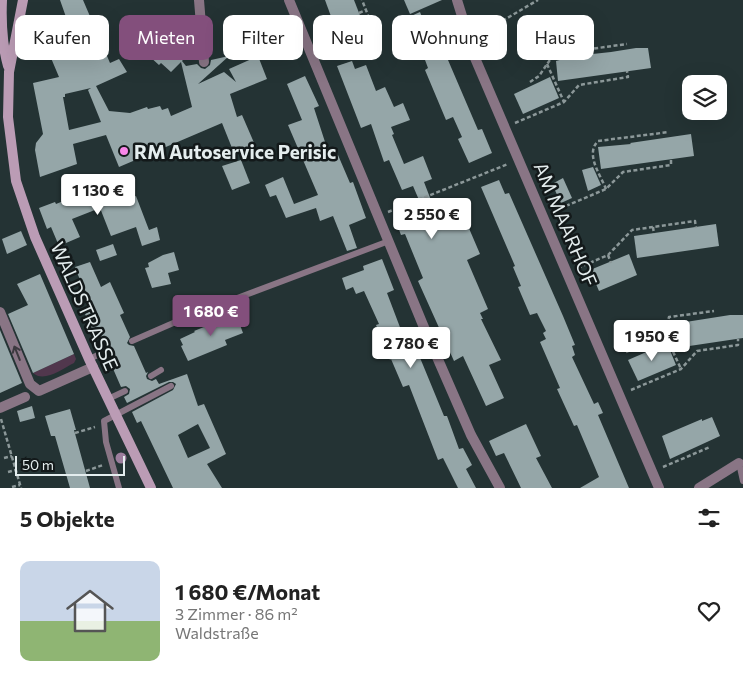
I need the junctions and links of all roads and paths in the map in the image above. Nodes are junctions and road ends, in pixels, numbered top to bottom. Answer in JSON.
{"nodes":[{"id":1,"x":2,"y":0,"type":"edge"},
{"id":2,"x":23,"y":0,"type":"edge"},
{"id":3,"x":199,"y":0,"type":"edge"},
{"id":4,"x":289,"y":0,"type":"edge"},
{"id":5,"x":362,"y":0,"type":"edge"},
{"id":6,"x":456,"y":0,"type":"edge"},
{"id":7,"x":538,"y":0,"type":"edge"},
{"id":8,"x":366,"y":10,"type":"junction"},
{"id":9,"x":359,"y":13,"type":"dead end"},
{"id":10,"x":368,"y":15,"type":"edge"},
{"id":11,"x":462,"y":15,"type":"edge"},
{"id":12,"x":507,"y":19,"type":"edge"},
{"id":13,"x":627,"y":44,"type":"dead end"},
{"id":14,"x":313,"y":56,"type":"edge"},
{"id":15,"x":315,"y":60,"type":"edge"},
{"id":16,"x":476,"y":60,"type":"edge"},
{"id":17,"x":204,"y":62,"type":"dead end"},
{"id":18,"x":547,"y":64,"type":"junction"},
{"id":19,"x":627,"y":71,"type":"dead end"},
{"id":20,"x":9,"y":72,"type":"junction"},
{"id":21,"x":584,"y":77,"type":"dead end"},
{"id":22,"x":530,"y":82,"type":"dead end"},
{"id":23,"x":585,"y":83,"type":"junction"},
{"id":24,"x":564,"y":102,"type":"junction"},
{"id":25,"x":542,"y":106,"type":"dead end"},
{"id":26,"x":544,"y":110,"type":"junction"},
{"id":27,"x":505,"y":128,"type":"junction"},
{"id":28,"x":669,"y":132,"type":"dead end"},
{"id":29,"x":670,"y":159,"type":"dead end"},
{"id":30,"x":519,"y":160,"type":"junction"},
{"id":31,"x":626,"y":165,"type":"dead end"},
{"id":32,"x":626,"y":171,"type":"junction"},
{"id":33,"x":606,"y":189,"type":"junction"},
{"id":34,"x":584,"y":193,"type":"dead end"},
{"id":35,"x":585,"y":198,"type":"junction"},
{"id":36,"x":378,"y":216,"type":"junction"},
{"id":37,"x":544,"y":216,"type":"junction"},
{"id":38,"x":653,"y":227,"type":"junction"},
{"id":39,"x":696,"y":228,"type":"dead end"},
{"id":40,"x":654,"y":234,"type":"dead end"},
{"id":41,"x":389,"y":241,"type":"junction"},
{"id":42,"x":608,"y":256,"type":"junction"},
{"id":43,"x":611,"y":263,"type":"dead end"},
{"id":44,"x":568,"y":273,"type":"junction"},
{"id":45,"x":714,"y":311,"type":"dead end"},
{"id":46,"x":0,"y":312,"type":"edge"},
{"id":47,"x":665,"y":334,"type":"junction"},
{"id":48,"x":738,"y":339,"type":"dead end"},
{"id":49,"x":132,"y":340,"type":"dead end"},
{"id":50,"x":696,"y":345,"type":"dead end"},
{"id":51,"x":107,"y":351,"type":"dead end"},
{"id":52,"x":697,"y":351,"type":"junction"},
{"id":53,"x":626,"y":352,"type":"dead end"},
{"id":54,"x":91,"y":363,"type":"junction"},
{"id":55,"x":681,"y":368,"type":"junction"},
{"id":56,"x":161,"y":370,"type":"dead end"},
{"id":57,"x":657,"y":373,"type":"dead end"},
{"id":58,"x":151,"y":376,"type":"dead end"},
{"id":59,"x":659,"y":378,"type":"junction"},
{"id":60,"x":171,"y":386,"type":"dead end"},
{"id":61,"x":125,"y":391,"type":"dead end"},
{"id":62,"x":620,"y":395,"type":"junction"},
{"id":63,"x":25,"y":397,"type":"dead end"},
{"id":64,"x":108,"y":399,"type":"junction"},
{"id":65,"x":0,"y":408,"type":"edge"},
{"id":66,"x":0,"y":415,"type":"edge"},
{"id":67,"x":116,"y":416,"type":"junction"},
{"id":68,"x":104,"y":425,"type":"junction"},
{"id":69,"x":75,"y":433,"type":"dead end"},
{"id":70,"x":710,"y":447,"type":"dead end"},
{"id":71,"x":690,"y":450,"type":"dead end"},
{"id":72,"x":12,"y":456,"type":"junction"},
{"id":73,"x":692,"y":456,"type":"junction"},
{"id":74,"x":4,"y":458,"type":"dead end"},
{"id":75,"x":112,"y":463,"type":"junction"},
{"id":76,"x":739,"y":464,"type":"joint"},
{"id":77,"x":16,"y":470,"type":"junction"},
{"id":78,"x":86,"y":471,"type":"dead end"},
{"id":79,"x":8,"y":472,"type":"dead end"},
{"id":80,"x":653,"y":472,"type":"junction"},
{"id":81,"x":743,"y":481,"type":"edge"},
{"id":82,"x":12,"y":487,"type":"edge"},
{"id":83,"x":21,"y":487,"type":"edge"},
{"id":84,"x":119,"y":488,"type":"edge"},
{"id":85,"x":151,"y":488,"type":"edge"},
{"id":86,"x":500,"y":488,"type":"edge"},
{"id":87,"x":658,"y":488,"type":"edge"},
{"id":88,"x":699,"y":488,"type":"edge"}],
"edges":[{"from":1,"to":20,"type":"main road","name":"WALDSTRASSE"},
{"from":2,"to":20,"type":"main road","name":"WALDSTRASSE"},
{"from":3,"to":17,"type":"street"},
{"from":4,"to":14,"type":"street"},
{"from":5,"to":8,"type":"path"},
{"from":6,"to":11,"type":"street","name":"AM MAARHOF"},
{"from":7,"to":12,"type":"path"},
{"from":8,"to":9,"type":"path"},
{"from":8,"to":10,"type":"path"},
{"from":13,"to":18,"type":"path"},
{"from":15,"to":36,"type":"street"},
{"from":16,"to":27,"type":"street","name":"AM MAARHOF"},
{"from":18,"to":22,"type":"path"},
{"from":18,"to":24,"type":"path"},
{"from":19,"to":23,"type":"path"},
{"from":20,"to":54,"type":"main road","name":"WALDSTRASSE"},
{"from":21,"to":23,"type":"path"},
{"from":23,"to":24,"type":"path"},
{"from":24,"to":26,"type":"path"},
{"from":25,"to":26,"type":"path"},
{"from":26,"to":27,"type":"path"},
{"from":27,"to":30,"type":"street","name":"AM MAARHOF"},
{"from":28,"to":33,"type":"path"},
{"from":29,"to":32,"type":"path"},
{"from":30,"to":36,"type":"path"},
{"from":30,"to":37,"type":"street","name":"AM MAARHOF"},
{"from":31,"to":32,"type":"path"},
{"from":32,"to":33,"type":"path"},
{"from":33,"to":35,"type":"path"},
{"from":34,"to":35,"type":"path"},
{"from":35,"to":37,"type":"path"},
{"from":36,"to":41,"type":"street"},
{"from":37,"to":44,"type":"street","name":"AM MAARHOF"},
{"from":38,"to":39,"type":"path"},
{"from":38,"to":40,"type":"path"},
{"from":38,"to":42,"type":"path"},
{"from":41,"to":49,"type":"lane"},
{"from":41,"to":86,"type":"street"},
{"from":42,"to":43,"type":"path"},
{"from":42,"to":44,"type":"path"},
{"from":44,"to":62,"type":"street","name":"AM MAARHOF"},
{"from":45,"to":47,"type":"path"},
{"from":54,"to":46,"type":"street","one_way":true},
{"from":47,"to":53,"type":"path"},
{"from":47,"to":55,"type":"path"},
{"from":48,"to":52,"type":"path"},
{"from":50,"to":52,"type":"path"},
{"from":51,"to":54,"type":"lane"},
{"from":52,"to":55,"type":"path"},
{"from":54,"to":64,"type":"main road","name":"WALDSTRASSE"},
{"from":55,"to":59,"type":"path"},
{"from":56,"to":58,"type":"lane"},
{"from":57,"to":59,"type":"path"},
{"from":59,"to":62,"type":"path"},
{"from":60,"to":67,"type":"lane"},
{"from":61,"to":64,"type":"lane"},
{"from":62,"to":80,"type":"street","name":"AM MAARHOF"},
{"from":63,"to":65,"type":"street"},
{"from":64,"to":67,"type":"main road","name":"WALDSTRASSE"},
{"from":66,"to":72,"type":"path"},
{"from":67,"to":68,"type":"lane"},
{"from":67,"to":85,"type":"main road","name":"WALDSTRASSE"},
{"from":68,"to":69,"type":"path"},
{"from":68,"to":75,"type":"lane"},
{"from":70,"to":73,"type":"path"},
{"from":71,"to":73,"type":"path"},
{"from":72,"to":74,"type":"path"},
{"from":72,"to":77,"type":"path"},
{"from":73,"to":80,"type":"path"},
{"from":75,"to":78,"type":"path"},
{"from":75,"to":84,"type":"lane"},
{"from":76,"to":81,"type":"lane"},
{"from":76,"to":88,"type":"street"},
{"from":77,"to":79,"type":"path"},
{"from":77,"to":83,"type":"path"},
{"from":80,"to":87,"type":"street","name":"AM MAARHOF"},
{"from":82,"to":83,"type":"path"}]}
